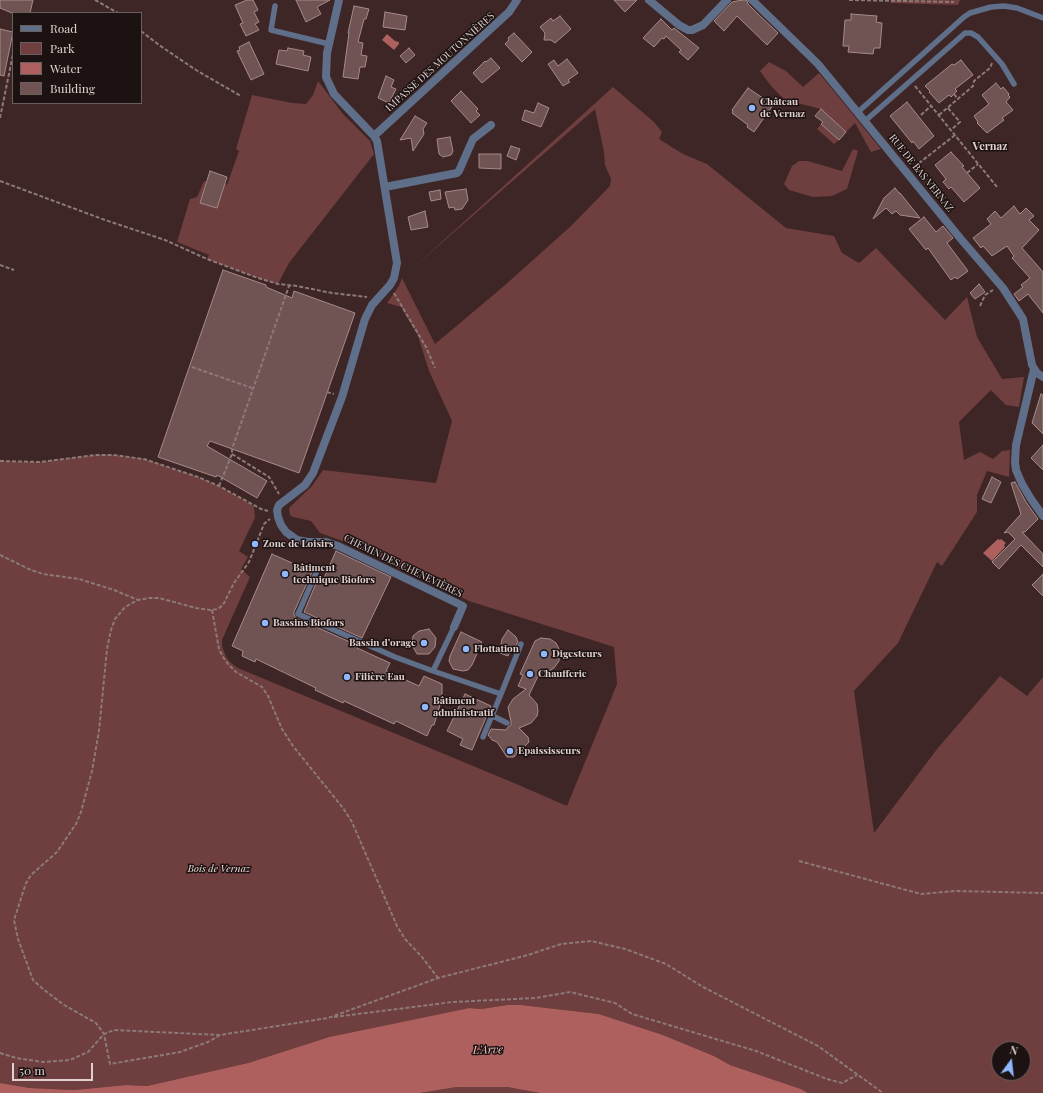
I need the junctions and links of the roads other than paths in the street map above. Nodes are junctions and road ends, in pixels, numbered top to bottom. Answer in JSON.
{"nodes":[{"id":1,"x":339,"y":0,"type":"edge"},
{"id":2,"x":517,"y":0,"type":"edge"},
{"id":3,"x":649,"y":0,"type":"edge"},
{"id":4,"x":727,"y":0,"type":"edge"},
{"id":5,"x":752,"y":0,"type":"edge"},
{"id":6,"x":275,"y":6,"type":"dead end"},
{"id":7,"x":1043,"y":18,"type":"edge"},
{"id":8,"x":329,"y":44,"type":"junction"},
{"id":9,"x":1014,"y":84,"type":"dead end"},
{"id":10,"x":858,"y":112,"type":"junction"},
{"id":11,"x":865,"y":121,"type":"junction"},
{"id":12,"x":491,"y":125,"type":"dead end"},
{"id":13,"x":374,"y":136,"type":"junction"},
{"id":14,"x":385,"y":186,"type":"junction"},
{"id":15,"x":1034,"y":369,"type":"junction"},
{"id":16,"x":1043,"y":377,"type":"edge"},
{"id":17,"x":1043,"y":516,"type":"edge"},
{"id":18,"x":316,"y":573,"type":"dead end"},
{"id":19,"x":454,"y":627,"type":"joint"},
{"id":20,"x":520,"y":644,"type":"dead end"},
{"id":21,"x":434,"y":671,"type":"junction"},
{"id":22,"x":501,"y":694,"type":"junction"},
{"id":23,"x":492,"y":716,"type":"junction"},
{"id":24,"x":507,"y":723,"type":"dead end"},
{"id":25,"x":483,"y":738,"type":"dead end"}],
"edges":[{"from":1,"to":8,"type":"street"},
{"from":2,"to":13,"type":"street","name":"IMPASSE DES MOUTONNIÈRES"},
{"from":3,"to":4,"type":"street"},
{"from":5,"to":10,"type":"street","name":"RUE DE BAS VERNAZ"},
{"from":6,"to":8,"type":"lane"},
{"from":7,"to":10,"type":"lane"},
{"from":8,"to":13,"type":"street"},
{"from":9,"to":11,"type":"lane"},
{"from":10,"to":11,"type":"street","name":"RUE DE BAS VERNAZ"},
{"from":11,"to":15,"type":"street","name":"RUE DE BAS VERNAZ"},
{"from":12,"to":14,"type":"street"},
{"from":13,"to":14,"type":"street"},
{"from":14,"to":19,"type":"street","name":"CHEMIN DES CHENEVIÈRES"},
{"from":15,"to":16,"type":"street"},
{"from":15,"to":17,"type":"street"},
{"from":18,"to":21,"type":"lane"},
{"from":19,"to":21,"type":"lane"},
{"from":20,"to":22,"type":"lane"},
{"from":21,"to":22,"type":"lane"},
{"from":22,"to":23,"type":"lane"},
{"from":23,"to":24,"type":"lane"},
{"from":23,"to":25,"type":"lane"}]}
